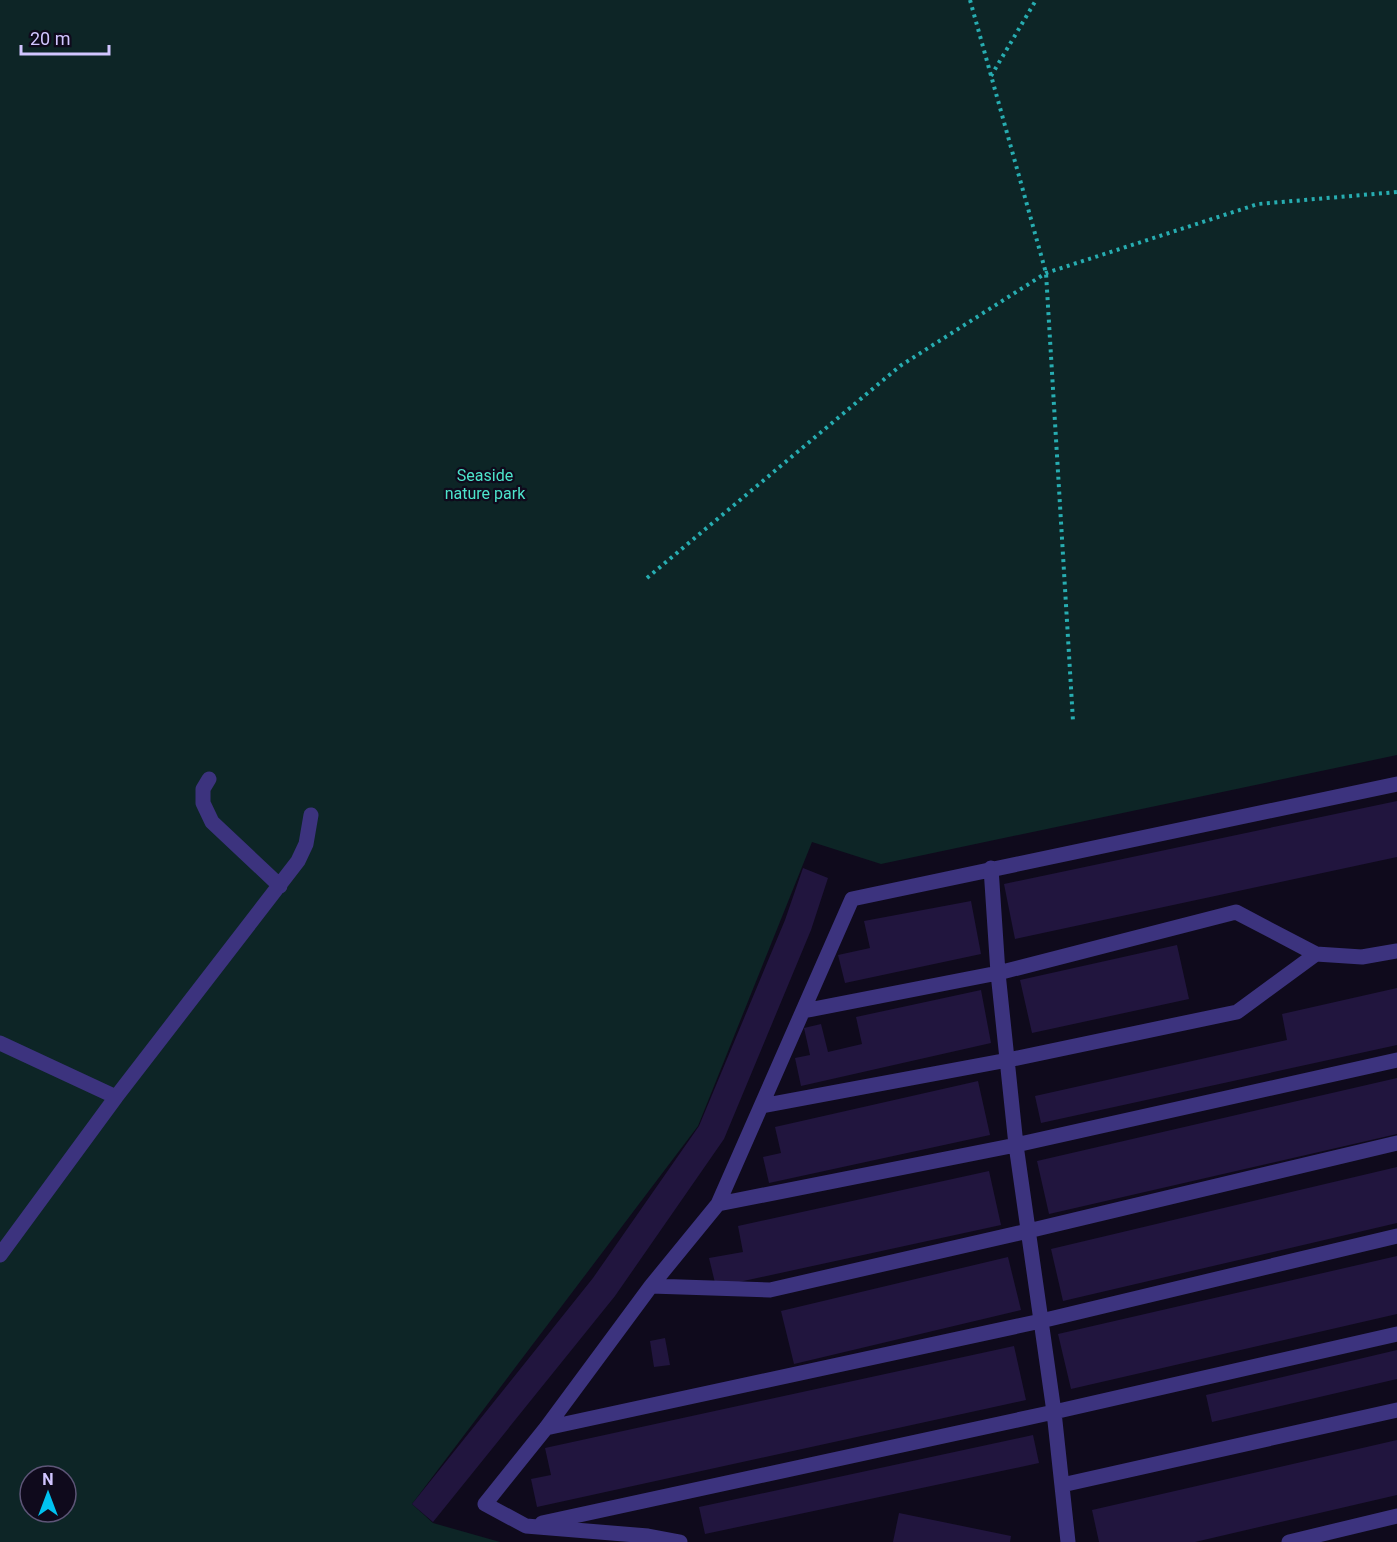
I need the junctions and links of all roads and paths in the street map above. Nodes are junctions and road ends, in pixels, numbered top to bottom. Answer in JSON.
{"nodes":[{"id":1,"x":970,"y":0,"type":"edge"},
{"id":2,"x":1036,"y":0,"type":"edge"},
{"id":3,"x":991,"y":76,"type":"junction"},
{"id":4,"x":1397,"y":192,"type":"edge"},
{"id":5,"x":1046,"y":273,"type":"junction"},
{"id":6,"x":647,"y":578,"type":"dead end"},
{"id":7,"x":1073,"y":721,"type":"dead end"},
{"id":8,"x":209,"y":779,"type":"dead end"},
{"id":9,"x":1397,"y":784,"type":"edge"},
{"id":10,"x":310,"y":815,"type":"dead end"},
{"id":11,"x":991,"y":868,"type":"junction"},
{"id":12,"x":280,"y":886,"type":"junction"},
{"id":13,"x":1397,"y":951,"type":"edge"},
{"id":14,"x":1316,"y":954,"type":"junction"},
{"id":15,"x":998,"y":973,"type":"junction"},
{"id":16,"x":803,"y":1011,"type":"junction"},
{"id":17,"x":0,"y":1043,"type":"edge"},
{"id":18,"x":1008,"y":1060,"type":"junction"},
{"id":19,"x":1397,"y":1060,"type":"edge"},
{"id":20,"x":116,"y":1098,"type":"junction"},
{"id":21,"x":762,"y":1106,"type":"junction"},
{"id":22,"x":1397,"y":1143,"type":"edge"},
{"id":23,"x":1017,"y":1145,"type":"junction"},
{"id":24,"x":718,"y":1204,"type":"junction"},
{"id":25,"x":1028,"y":1231,"type":"junction"},
{"id":26,"x":1397,"y":1236,"type":"edge"},
{"id":27,"x":0,"y":1255,"type":"edge"},
{"id":28,"x":651,"y":1286,"type":"junction"},
{"id":29,"x":1041,"y":1321,"type":"junction"},
{"id":30,"x":1397,"y":1334,"type":"edge"},
{"id":31,"x":1397,"y":1410,"type":"edge"},
{"id":32,"x":1054,"y":1412,"type":"junction"},
{"id":33,"x":546,"y":1428,"type":"junction"},
{"id":34,"x":1062,"y":1485,"type":"junction"},
{"id":35,"x":1397,"y":1516,"type":"edge"},
{"id":36,"x":526,"y":1526,"type":"junction"},
{"id":37,"x":680,"y":1542,"type":"edge"},
{"id":38,"x":1068,"y":1542,"type":"edge"},
{"id":39,"x":1289,"y":1542,"type":"edge"}],
"edges":[{"from":1,"to":3,"type":"path"},
{"from":2,"to":3,"type":"path"},
{"from":3,"to":5,"type":"path"},
{"from":4,"to":5,"type":"path"},
{"from":5,"to":6,"type":"path"},
{"from":5,"to":7,"type":"path"},
{"from":8,"to":12,"type":"lane"},
{"from":9,"to":11,"type":"lane"},
{"from":10,"to":12,"type":"lane"},
{"from":11,"to":15,"type":"lane"},
{"from":11,"to":16,"type":"lane"},
{"from":12,"to":20,"type":"lane"},
{"from":13,"to":14,"type":"lane"},
{"from":14,"to":15,"type":"lane"},
{"from":14,"to":18,"type":"lane"},
{"from":15,"to":16,"type":"lane"},
{"from":15,"to":18,"type":"lane"},
{"from":16,"to":21,"type":"lane"},
{"from":17,"to":20,"type":"lane"},
{"from":18,"to":21,"type":"lane"},
{"from":18,"to":23,"type":"lane"},
{"from":19,"to":23,"type":"lane"},
{"from":20,"to":27,"type":"lane"},
{"from":21,"to":24,"type":"lane"},
{"from":22,"to":25,"type":"lane"},
{"from":23,"to":24,"type":"lane"},
{"from":23,"to":25,"type":"lane"},
{"from":24,"to":28,"type":"lane"},
{"from":25,"to":28,"type":"lane"},
{"from":25,"to":29,"type":"lane"},
{"from":26,"to":29,"type":"lane"},
{"from":28,"to":33,"type":"lane"},
{"from":29,"to":32,"type":"lane"},
{"from":29,"to":33,"type":"lane"},
{"from":30,"to":32,"type":"lane"},
{"from":31,"to":34,"type":"lane"},
{"from":32,"to":34,"type":"lane"},
{"from":32,"to":36,"type":"lane"},
{"from":33,"to":36,"type":"lane"},
{"from":34,"to":38,"type":"lane"},
{"from":35,"to":39,"type":"lane"},
{"from":36,"to":37,"type":"lane"}]}
